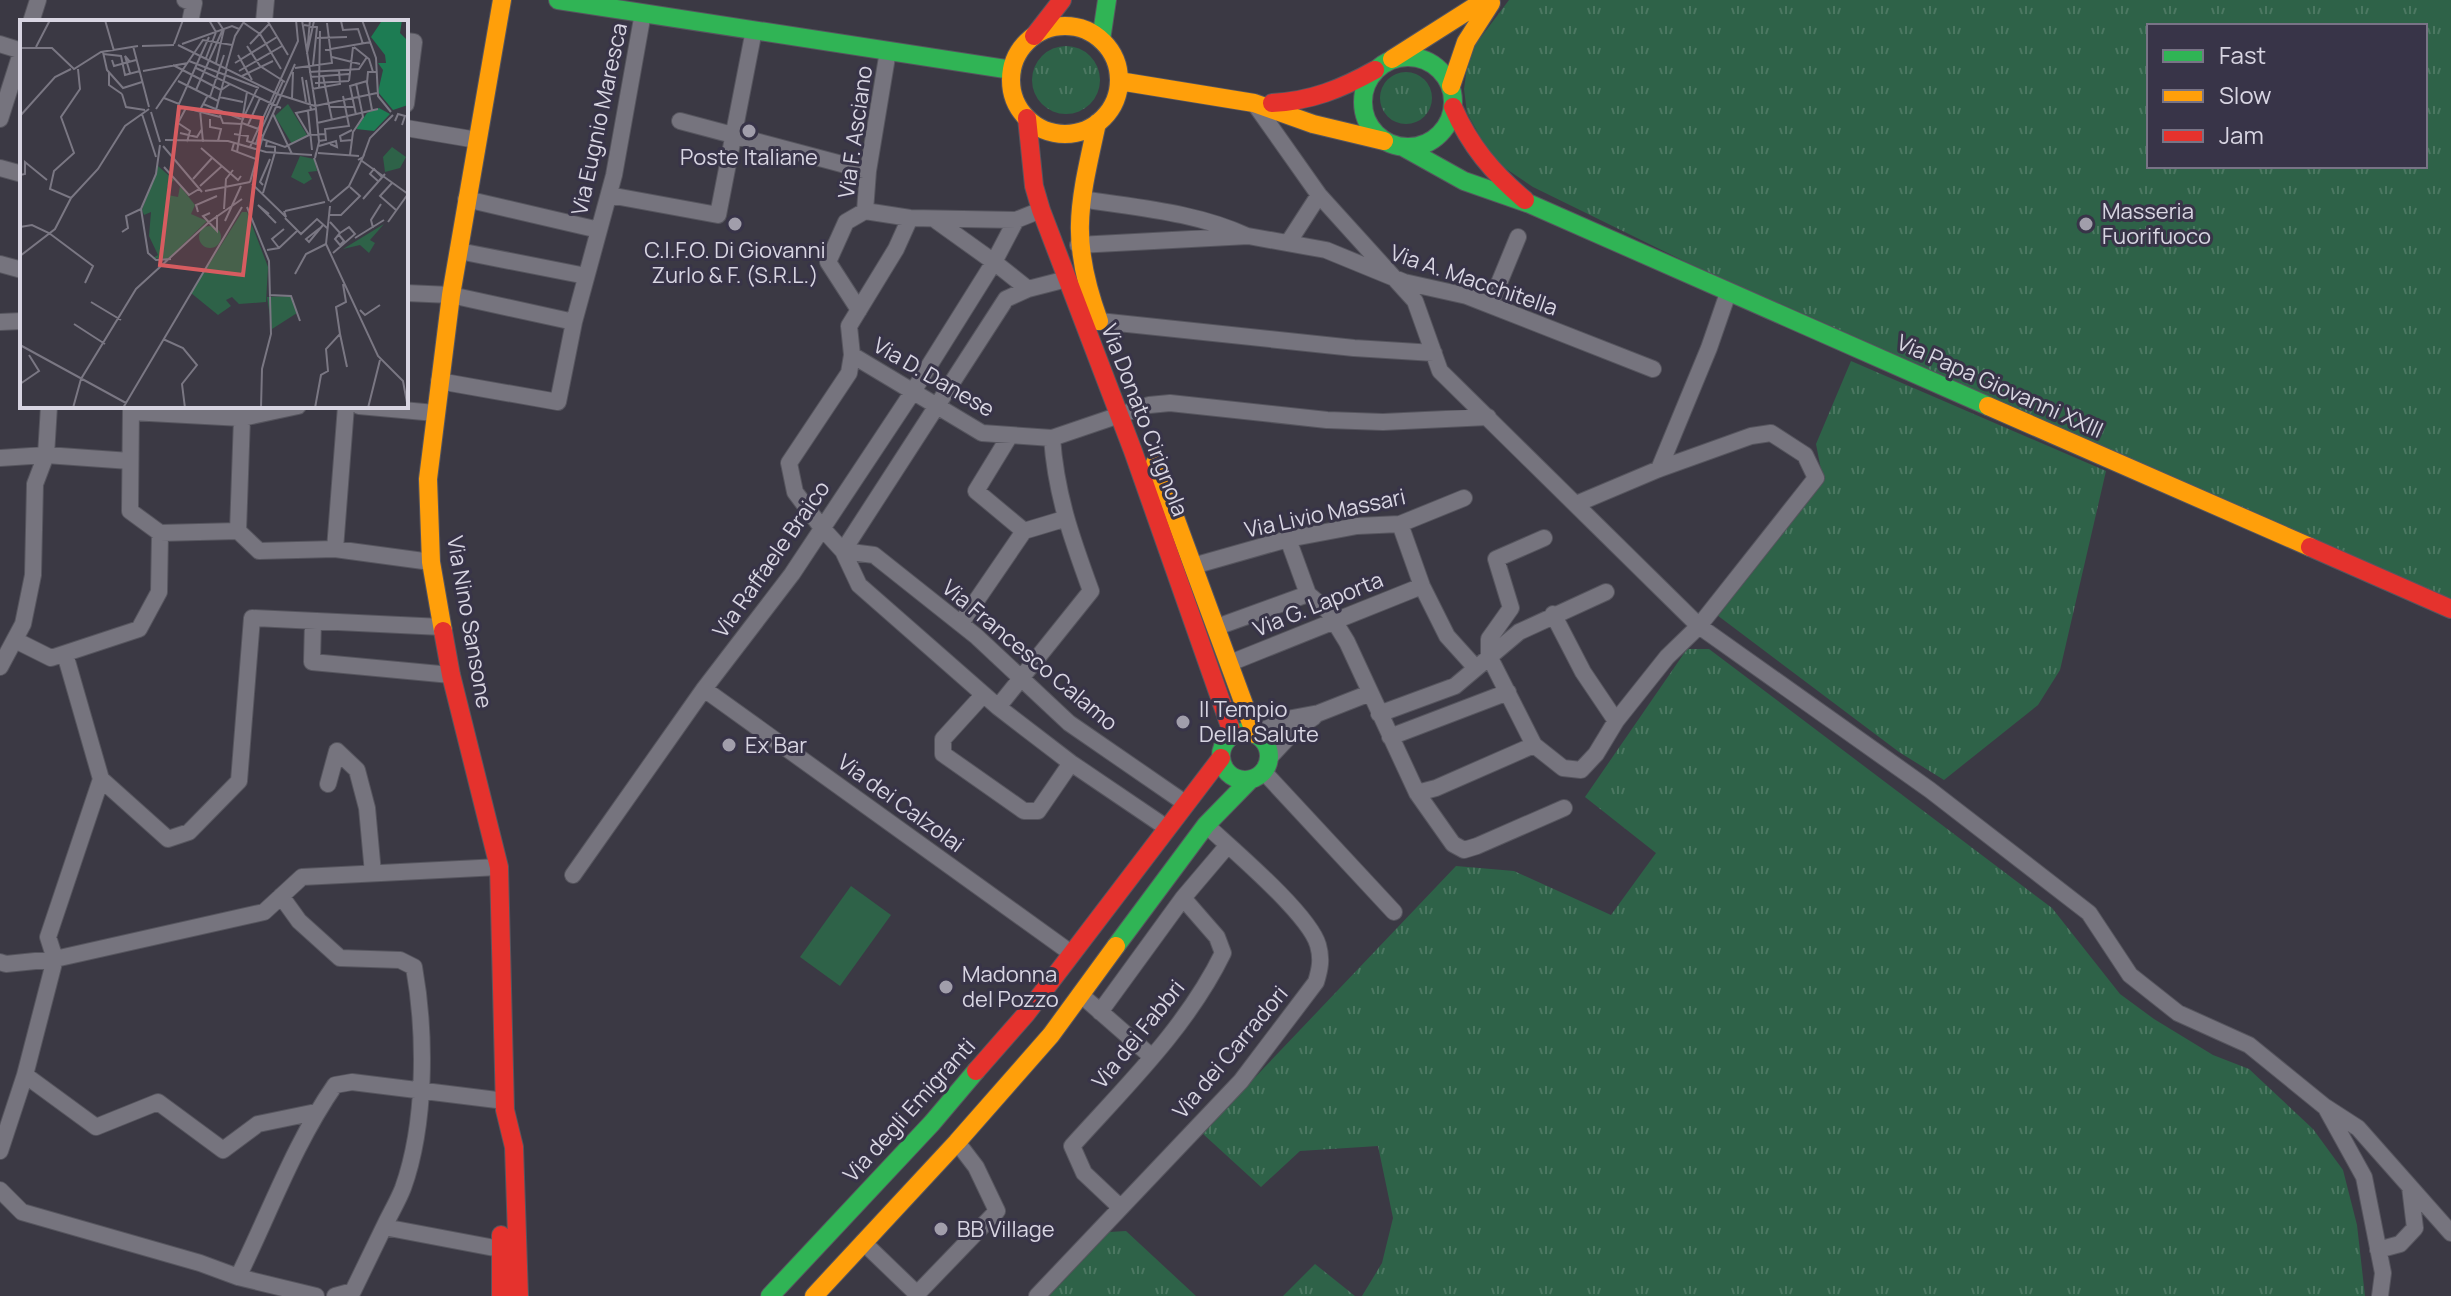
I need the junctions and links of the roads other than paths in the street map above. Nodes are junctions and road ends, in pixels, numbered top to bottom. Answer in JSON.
{"nodes":[{"id":1,"x":38,"y":0,"type":"edge"},
{"id":2,"x":266,"y":0,"type":"edge"},
{"id":3,"x":502,"y":0,"type":"edge"},
{"id":4,"x":558,"y":0,"type":"edge"},
{"id":5,"x":1062,"y":0,"type":"edge"},
{"id":6,"x":1107,"y":0,"type":"edge"},
{"id":7,"x":1485,"y":0,"type":"edge"},
{"id":8,"x":1493,"y":0,"type":"edge"},
{"id":9,"x":643,"y":13,"type":"junction"},
{"id":10,"x":32,"y":20,"type":"edge"},
{"id":11,"x":264,"y":20,"type":"edge"},
{"id":12,"x":754,"y":30,"type":"junction"},
{"id":13,"x":1034,"y":36,"type":"junction"},
{"id":14,"x":1101,"y":40,"type":"junction"},
{"id":15,"x":408,"y":41,"type":"edge"},
{"id":16,"x":0,"y":44,"type":"edge"},
{"id":17,"x":20,"y":50,"type":"edge"},
{"id":18,"x":888,"y":51,"type":"junction"},
{"id":19,"x":20,"y":57,"type":"edge"},
{"id":20,"x":1392,"y":59,"type":"junction"},
{"id":21,"x":1012,"y":70,"type":"junction"},
{"id":22,"x":1375,"y":70,"type":"junction"},
{"id":23,"x":1119,"y":81,"type":"junction"},
{"id":24,"x":1451,"y":86,"type":"junction"},
{"id":25,"x":408,"y":88,"type":"edge"},
{"id":26,"x":1254,"y":103,"type":"junction"},
{"id":27,"x":1453,"y":107,"type":"junction"},
{"id":28,"x":1027,"y":118,"type":"junction"},
{"id":29,"x":0,"y":119,"type":"edge"},
{"id":30,"x":680,"y":121,"type":"dead end"},
{"id":31,"x":1097,"y":123,"type":"junction"},
{"id":32,"x":408,"y":128,"type":"edge"},
{"id":33,"x":734,"y":136,"type":"junction"},
{"id":34,"x":477,"y":140,"type":"junction"},
{"id":35,"x":1384,"y":141,"type":"junction"},
{"id":36,"x":1403,"y":147,"type":"junction"},
{"id":37,"x":0,"y":168,"type":"edge"},
{"id":38,"x":868,"y":171,"type":"junction"},
{"id":39,"x":20,"y":173,"type":"edge"},
{"id":40,"x":609,"y":195,"type":"junction"},
{"id":41,"x":1319,"y":195,"type":"junction"},
{"id":42,"x":466,"y":199,"type":"junction"},
{"id":43,"x":1082,"y":199,"type":"junction"},
{"id":44,"x":1530,"y":204,"type":"junction"},
{"id":45,"x":1041,"y":210,"type":"junction"},
{"id":46,"x":865,"y":211,"type":"junction"},
{"id":47,"x":910,"y":218,"type":"junction"},
{"id":48,"x":934,"y":219,"type":"junction"},
{"id":49,"x":1016,"y":220,"type":"junction"},
{"id":50,"x":598,"y":232,"type":"junction"},
{"id":51,"x":1248,"y":236,"type":"junction"},
{"id":52,"x":1518,"y":237,"type":"dead end"},
{"id":53,"x":1288,"y":243,"type":"junction"},
{"id":54,"x":1078,"y":245,"type":"junction"},
{"id":55,"x":459,"y":251,"type":"junction"},
{"id":56,"x":994,"y":262,"type":"junction"},
{"id":57,"x":0,"y":264,"type":"edge"},
{"id":58,"x":20,"y":269,"type":"edge"},
{"id":59,"x":586,"y":276,"type":"junction"},
{"id":60,"x":1395,"y":278,"type":"junction"},
{"id":61,"x":1067,"y":279,"type":"junction"},
{"id":62,"x":1028,"y":289,"type":"junction"},
{"id":63,"x":408,"y":293,"type":"edge"},
{"id":64,"x":1728,"y":293,"type":"junction"},
{"id":65,"x":451,"y":295,"type":"junction"},
{"id":66,"x":1490,"y":305,"type":"junction"},
{"id":67,"x":859,"y":310,"type":"junction"},
{"id":68,"x":20,"y":321,"type":"edge"},
{"id":69,"x":1099,"y":321,"type":"junction"},
{"id":70,"x":0,"y":322,"type":"edge"},
{"id":71,"x":574,"y":322,"type":"junction"},
{"id":72,"x":1434,"y":353,"type":"junction"},
{"id":73,"x":852,"y":355,"type":"junction"},
{"id":74,"x":1653,"y":369,"type":"dead end"},
{"id":75,"x":439,"y":381,"type":"junction"},
{"id":76,"x":912,"y":393,"type":"junction"},
{"id":77,"x":937,"y":407,"type":"junction"},
{"id":78,"x":49,"y":408,"type":"edge"},
{"id":79,"x":289,"y":408,"type":"edge"},
{"id":80,"x":346,"y":408,"type":"edge"},
{"id":81,"x":381,"y":408,"type":"edge"},
{"id":82,"x":131,"y":409,"type":"edge"},
{"id":83,"x":214,"y":412,"type":"edge"},
{"id":84,"x":435,"y":413,"type":"junction"},
{"id":85,"x":1127,"y":413,"type":"junction"},
{"id":86,"x":1488,"y":417,"type":"junction"},
{"id":87,"x":242,"y":418,"type":"junction"},
{"id":88,"x":1009,"y":437,"type":"junction"},
{"id":89,"x":1052,"y":438,"type":"junction"},
{"id":90,"x":46,"y":455,"type":"junction"},
{"id":91,"x":0,"y":458,"type":"edge"},
{"id":92,"x":130,"y":461,"type":"junction"},
{"id":93,"x":1659,"y":469,"type":"junction"},
{"id":94,"x":1464,"y":498,"type":"dead end"},
{"id":95,"x":1576,"y":504,"type":"junction"},
{"id":96,"x":1064,"y":519,"type":"junction"},
{"id":97,"x":1400,"y":524,"type":"junction"},
{"id":98,"x":822,"y":528,"type":"junction"},
{"id":99,"x":238,"y":531,"type":"junction"},
{"id":100,"x":1024,"y":531,"type":"junction"},
{"id":101,"x":160,"y":533,"type":"junction"},
{"id":102,"x":1544,"y":538,"type":"dead end"},
{"id":103,"x":1288,"y":539,"type":"junction"},
{"id":104,"x":335,"y":549,"type":"junction"},
{"id":105,"x":843,"y":551,"type":"junction"},
{"id":106,"x":431,"y":562,"type":"junction"},
{"id":107,"x":1193,"y":566,"type":"junction"},
{"id":108,"x":1422,"y":586,"type":"junction"},
{"id":109,"x":1606,"y":592,"type":"dead end"},
{"id":110,"x":1308,"y":594,"type":"junction"},
{"id":111,"x":2451,"y":609,"type":"edge"},
{"id":112,"x":1553,"y":614,"type":"junction"},
{"id":113,"x":313,"y":621,"type":"junction"},
{"id":114,"x":1336,"y":622,"type":"junction"},
{"id":115,"x":961,"y":623,"type":"junction"},
{"id":116,"x":1699,"y":626,"type":"junction"},
{"id":117,"x":442,"y":627,"type":"junction"},
{"id":118,"x":1217,"y":627,"type":"junction"},
{"id":119,"x":15,"y":640,"type":"junction"},
{"id":120,"x":65,"y":654,"type":"junction"},
{"id":121,"x":1489,"y":656,"type":"junction"},
{"id":122,"x":1230,"y":663,"type":"junction"},
{"id":123,"x":0,"y":667,"type":"edge"},
{"id":124,"x":1475,"y":667,"type":"junction"},
{"id":125,"x":451,"y":675,"type":"junction"},
{"id":126,"x":1021,"y":677,"type":"junction"},
{"id":127,"x":704,"y":689,"type":"junction"},
{"id":128,"x":1508,"y":692,"type":"junction"},
{"id":129,"x":1370,"y":693,"type":"junction"},
{"id":130,"x":983,"y":695,"type":"junction"},
{"id":131,"x":998,"y":707,"type":"junction"},
{"id":132,"x":1319,"y":713,"type":"junction"},
{"id":133,"x":1379,"y":714,"type":"junction"},
{"id":134,"x":1616,"y":721,"type":"junction"},
{"id":135,"x":1255,"y":734,"type":"junction"},
{"id":136,"x":1233,"y":735,"type":"junction"},
{"id":137,"x":1390,"y":737,"type":"junction"},
{"id":138,"x":1534,"y":745,"type":"junction"},
{"id":139,"x":1221,"y":758,"type":"junction"},
{"id":140,"x":1071,"y":763,"type":"junction"},
{"id":141,"x":1261,"y":770,"type":"junction"},
{"id":142,"x":101,"y":779,"type":"junction"},
{"id":143,"x":328,"y":784,"type":"dead end"},
{"id":144,"x":1417,"y":793,"type":"junction"},
{"id":145,"x":1185,"y":803,"type":"junction"},
{"id":146,"x":1564,"y":808,"type":"dead end"},
{"id":147,"x":1206,"y":825,"type":"junction"},
{"id":148,"x":1167,"y":828,"type":"junction"},
{"id":149,"x":1228,"y":845,"type":"junction"},
{"id":150,"x":499,"y":867,"type":"junction"},
{"id":151,"x":373,"y":873,"type":"junction"},
{"id":152,"x":573,"y":875,"type":"dead end"},
{"id":153,"x":281,"y":896,"type":"junction"},
{"id":154,"x":1183,"y":898,"type":"junction"},
{"id":155,"x":1394,"y":912,"type":"dead end"},
{"id":156,"x":1071,"y":953,"type":"junction"},
{"id":157,"x":55,"y":959,"type":"junction"},
{"id":158,"x":0,"y":962,"type":"edge"},
{"id":159,"x":1080,"y":994,"type":"junction"},
{"id":160,"x":1100,"y":1012,"type":"junction"},
{"id":161,"x":1152,"y":1057,"type":"junction"},
{"id":162,"x":25,"y":1075,"type":"junction"},
{"id":163,"x":422,"y":1090,"type":"junction"},
{"id":164,"x":505,"y":1105,"type":"junction"},
{"id":165,"x":2324,"y":1106,"type":"junction"},
{"id":166,"x":316,"y":1112,"type":"junction"},
{"id":167,"x":957,"y":1142,"type":"junction"},
{"id":168,"x":0,"y":1151,"type":"edge"},
{"id":169,"x":2386,"y":1160,"type":"junction"},
{"id":170,"x":2364,"y":1177,"type":"junction"},
{"id":171,"x":2410,"y":1187,"type":"junction"},
{"id":172,"x":0,"y":1190,"type":"edge"},
{"id":173,"x":1120,"y":1207,"type":"junction"},
{"id":174,"x":384,"y":1227,"type":"junction"},
{"id":175,"x":2451,"y":1233,"type":"edge"},
{"id":176,"x":863,"y":1242,"type":"junction"},
{"id":177,"x":2378,"y":1250,"type":"junction"},
{"id":178,"x":509,"y":1251,"type":"junction"},
{"id":179,"x":238,"y":1277,"type":"junction"},
{"id":180,"x":316,"y":1296,"type":"edge"},
{"id":181,"x":335,"y":1296,"type":"edge"},
{"id":182,"x":501,"y":1296,"type":"edge"},
{"id":183,"x":519,"y":1296,"type":"edge"},
{"id":184,"x":770,"y":1296,"type":"edge"},
{"id":185,"x":814,"y":1296,"type":"edge"},
{"id":186,"x":1037,"y":1296,"type":"edge"},
{"id":187,"x":2380,"y":1296,"type":"edge"}],
"edges":[{"from":1,"to":10,"type":"street"},
{"from":2,"to":11,"type":"street"},
{"from":3,"to":34,"type":"main road","name":"Via Nino Sansone"},
{"from":4,"to":9,"type":"main road"},
{"from":5,"to":13,"type":"main road"},
{"from":6,"to":14,"type":"main road"},
{"from":7,"to":20,"type":"main road"},
{"from":8,"to":24,"type":"main road"},
{"from":9,"to":12,"type":"main road"},
{"from":9,"to":40,"type":"street","name":"Via Eugnio Maresca"},
{"from":12,"to":18,"type":"main road"},
{"from":12,"to":33,"type":"street"},
{"from":13,"to":14,"type":"main road"},
{"from":13,"to":21,"type":"main road"},
{"from":14,"to":23,"type":"main road"},
{"from":15,"to":25,"type":"street"},
{"from":16,"to":17,"type":"street"},
{"from":18,"to":21,"type":"main road"},
{"from":18,"to":38,"type":"street","name":"Via F. Asciano"},
{"from":19,"to":29,"type":"street"},
{"from":20,"to":22,"type":"main road"},
{"from":20,"to":24,"type":"main road"},
{"from":21,"to":28,"type":"main road"},
{"from":22,"to":26,"type":"main road"},
{"from":22,"to":35,"type":"main road"},
{"from":23,"to":26,"type":"main road"},
{"from":23,"to":31,"type":"main road"},
{"from":24,"to":27,"type":"main road"},
{"from":26,"to":35,"type":"main road"},
{"from":26,"to":41,"type":"street"},
{"from":27,"to":36,"type":"main road"},
{"from":27,"to":44,"type":"main road","name":"Via Papa Giovanni XXIII"},
{"from":28,"to":31,"type":"main road"},
{"from":28,"to":45,"type":"main road","name":"Via Donato Cirignola"},
{"from":30,"to":33,"type":"street"},
{"from":31,"to":43,"type":"main road","name":"Via Donato Cirignola"},
{"from":32,"to":34,"type":"street"},
{"from":33,"to":38,"type":"street"},
{"from":33,"to":40,"type":"street"},
{"from":34,"to":42,"type":"main road","name":"Via Nino Sansone"},
{"from":35,"to":36,"type":"main road"},
{"from":36,"to":44,"type":"main road","name":"Via Papa Giovanni XXIII"},
{"from":37,"to":39,"type":"street"},
{"from":38,"to":46,"type":"street","name":"Via F. Asciano"},
{"from":40,"to":50,"type":"street","name":"Via Eugnio Maresca"},
{"from":41,"to":53,"type":"street"},
{"from":41,"to":60,"type":"street"},
{"from":42,"to":50,"type":"street"},
{"from":42,"to":55,"type":"main road","name":"Via Nino Sansone"},
{"from":43,"to":51,"type":"street"},
{"from":43,"to":54,"type":"main road","name":"Via Donato Cirignola"},
{"from":44,"to":64,"type":"main road","name":"Via Papa Giovanni XXIII"},
{"from":45,"to":49,"type":"street"},
{"from":45,"to":61,"type":"main road","name":"Via Donato Cirignola"},
{"from":46,"to":47,"type":"street","name":"Via F. Asciano"},
{"from":46,"to":67,"type":"street"},
{"from":47,"to":48,"type":"street","name":"Via F. Asciano"},
{"from":47,"to":67,"type":"street"},
{"from":48,"to":49,"type":"street","name":"Via F. Asciano"},
{"from":48,"to":56,"type":"street"},
{"from":49,"to":56,"type":"street","name":"Via Raffaele Braico"},
{"from":50,"to":59,"type":"street","name":"Via Eugnio Maresca"},
{"from":51,"to":53,"type":"street","name":"Via A. Macchitella"},
{"from":51,"to":54,"type":"street"},
{"from":52,"to":66,"type":"street"},
{"from":53,"to":60,"type":"street","name":"Via A. Macchitella"},
{"from":54,"to":69,"type":"main road","name":"Via Donato Cirignola"},
{"from":55,"to":59,"type":"street"},
{"from":55,"to":65,"type":"main road","name":"Via Nino Sansone"},
{"from":56,"to":62,"type":"street"},
{"from":56,"to":76,"type":"street","name":"Via Raffaele Braico"},
{"from":57,"to":58,"type":"street"},
{"from":59,"to":71,"type":"street","name":"Via Eugnio Maresca"},
{"from":60,"to":66,"type":"street","name":"Via A. Macchitella"},
{"from":60,"to":72,"type":"street"},
{"from":61,"to":62,"type":"street"},
{"from":61,"to":85,"type":"main road","name":"Via Donato Cirignola"},
{"from":62,"to":77,"type":"street"},
{"from":63,"to":65,"type":"street"},
{"from":64,"to":93,"type":"street"},
{"from":64,"to":111,"type":"main road","name":"Via Papa Giovanni XXIII"},
{"from":65,"to":71,"type":"street"},
{"from":65,"to":75,"type":"main road","name":"Via Nino Sansone"},
{"from":66,"to":74,"type":"street","name":"Via A. Macchitella"},
{"from":67,"to":73,"type":"street"},
{"from":68,"to":70,"type":"street"},
{"from":69,"to":72,"type":"street"},
{"from":69,"to":85,"type":"main road","name":"Via Donato Cirignola"},
{"from":71,"to":75,"type":"street","name":"Via Eugnio Maresca"},
{"from":72,"to":86,"type":"street"},
{"from":73,"to":76,"type":"street","name":"Via D. Danese"},
{"from":73,"to":98,"type":"street"},
{"from":75,"to":84,"type":"main road","name":"Via Nino Sansone"},
{"from":76,"to":77,"type":"street","name":"Via D. Danese"},
{"from":76,"to":98,"type":"street","name":"Via Raffaele Braico"},
{"from":77,"to":88,"type":"street","name":"Via D. Danese"},
{"from":77,"to":105,"type":"street"},
{"from":78,"to":90,"type":"street"},
{"from":79,"to":87,"type":"street"},
{"from":80,"to":104,"type":"street"},
{"from":81,"to":84,"type":"street"},
{"from":82,"to":83,"type":"street"},
{"from":82,"to":92,"type":"street"},
{"from":83,"to":87,"type":"street"},
{"from":84,"to":106,"type":"main road","name":"Via Nino Sansone"},
{"from":85,"to":86,"type":"street","name":"Via D. Danese"},
{"from":85,"to":89,"type":"street","name":"Via D. Danese"},
{"from":85,"to":107,"type":"main road","name":"Via Donato Cirignola"},
{"from":85,"to":136,"type":"main road","name":"Via Donato Cirignola"},
{"from":86,"to":95,"type":"street"},
{"from":87,"to":99,"type":"street"},
{"from":88,"to":89,"type":"street","name":"Via D. Danese"},
{"from":88,"to":100,"type":"street"},
{"from":89,"to":96,"type":"street"},
{"from":90,"to":91,"type":"street"},
{"from":90,"to":92,"type":"street"},
{"from":90,"to":119,"type":"street"},
{"from":92,"to":101,"type":"street"},
{"from":93,"to":95,"type":"street"},
{"from":93,"to":116,"type":"street"},
{"from":94,"to":97,"type":"street","name":"Via Livio Massari"},
{"from":95,"to":116,"type":"street"},
{"from":96,"to":100,"type":"street"},
{"from":96,"to":126,"type":"street"},
{"from":97,"to":103,"type":"street","name":"Via Livio Massari"},
{"from":97,"to":108,"type":"street"},
{"from":98,"to":105,"type":"street"},
{"from":98,"to":127,"type":"street","name":"Via Raffaele Braico"},
{"from":99,"to":101,"type":"street"},
{"from":99,"to":104,"type":"street"},
{"from":100,"to":115,"type":"street"},
{"from":101,"to":120,"type":"street"},
{"from":102,"to":121,"type":"street"},
{"from":103,"to":107,"type":"street","name":"Via Livio Massari"},
{"from":103,"to":110,"type":"street"},
{"from":104,"to":106,"type":"street"},
{"from":105,"to":115,"type":"street","name":"Via Francesco Calamo"},
{"from":105,"to":130,"type":"street"},
{"from":106,"to":117,"type":"main road","name":"Via Nino Sansone"},
{"from":107,"to":118,"type":"main road","name":"Via Donato Cirignola"},
{"from":108,"to":114,"type":"street","name":"Via G. Laporta"},
{"from":108,"to":124,"type":"street"},
{"from":109,"to":112,"type":"street"},
{"from":110,"to":114,"type":"street"},
{"from":110,"to":118,"type":"street"},
{"from":112,"to":121,"type":"street"},
{"from":112,"to":134,"type":"street"},
{"from":113,"to":117,"type":"street"},
{"from":113,"to":125,"type":"street"},
{"from":113,"to":142,"type":"street"},
{"from":114,"to":122,"type":"street","name":"Via G. Laporta"},
{"from":114,"to":129,"type":"street"},
{"from":115,"to":126,"type":"street","name":"Via Francesco Calamo"},
{"from":116,"to":134,"type":"street"},
{"from":116,"to":165,"type":"street"},
{"from":117,"to":125,"type":"main road","name":"Via Nino Sansone"},
{"from":118,"to":122,"type":"main road","name":"Via Donato Cirignola"},
{"from":119,"to":120,"type":"street"},
{"from":119,"to":123,"type":"street"},
{"from":120,"to":142,"type":"street"},
{"from":121,"to":124,"type":"street"},
{"from":121,"to":128,"type":"street"},
{"from":122,"to":135,"type":"main road","name":"Via Donato Cirignola"},
{"from":124,"to":133,"type":"street"},
{"from":125,"to":150,"type":"main road","name":"Via Nino Sansone"},
{"from":126,"to":131,"type":"street"},
{"from":126,"to":145,"type":"street","name":"Via Francesco Calamo"},
{"from":127,"to":152,"type":"street","name":"Via Raffaele Braico"},
{"from":127,"to":156,"type":"street","name":"Via dei Calzolai"},
{"from":128,"to":137,"type":"street"},
{"from":128,"to":138,"type":"street"},
{"from":129,"to":132,"type":"street"},
{"from":129,"to":133,"type":"street"},
{"from":130,"to":131,"type":"street"},
{"from":130,"to":140,"type":"street"},
{"from":131,"to":140,"type":"street"},
{"from":132,"to":135,"type":"street"},
{"from":132,"to":141,"type":"street"},
{"from":133,"to":137,"type":"street"},
{"from":134,"to":138,"type":"street"},
{"from":135,"to":136,"type":"main road"},
{"from":135,"to":141,"type":"main road"},
{"from":136,"to":139,"type":"main road","name":"Via degli Emigranti"},
{"from":137,"to":144,"type":"street"},
{"from":138,"to":144,"type":"street"},
{"from":139,"to":141,"type":"main road"},
{"from":139,"to":145,"type":"main road","name":"Via degli Emigranti"},
{"from":140,"to":148,"type":"street"},
{"from":141,"to":147,"type":"main road"},
{"from":141,"to":155,"type":"street"},
{"from":142,"to":157,"type":"street"},
{"from":143,"to":151,"type":"street"},
{"from":144,"to":146,"type":"street"},
{"from":145,"to":148,"type":"main road","name":"Via degli Emigranti"},
{"from":147,"to":149,"type":"street","name":"Via dei Carradori"},
{"from":147,"to":159,"type":"main road"},
{"from":148,"to":156,"type":"main road","name":"Via degli Emigranti"},
{"from":149,"to":154,"type":"street"},
{"from":149,"to":173,"type":"street","name":"Via dei Carradori"},
{"from":150,"to":151,"type":"street"},
{"from":150,"to":164,"type":"main road","name":"Via Nino Sansone"},
{"from":151,"to":153,"type":"street"},
{"from":153,"to":157,"type":"street"},
{"from":153,"to":163,"type":"street"},
{"from":154,"to":160,"type":"street"},
{"from":154,"to":161,"type":"street","name":"Via dei Fabbri"},
{"from":156,"to":184,"type":"main road","name":"Via degli Emigranti"},
{"from":157,"to":158,"type":"street"},
{"from":157,"to":162,"type":"street"},
{"from":159,"to":160,"type":"street"},
{"from":159,"to":167,"type":"main road"},
{"from":160,"to":161,"type":"street"},
{"from":161,"to":173,"type":"street","name":"Via dei Fabbri"},
{"from":162,"to":166,"type":"street"},
{"from":162,"to":168,"type":"street"},
{"from":163,"to":164,"type":"street"},
{"from":163,"to":166,"type":"street"},
{"from":163,"to":174,"type":"street"},
{"from":164,"to":178,"type":"main road","name":"Via Nino Sansone"},
{"from":165,"to":169,"type":"street"},
{"from":165,"to":170,"type":"street"},
{"from":166,"to":179,"type":"street"},
{"from":167,"to":176,"type":"main road"},
{"from":167,"to":176,"type":"street"},
{"from":169,"to":170,"type":"street"},
{"from":169,"to":171,"type":"street"},
{"from":170,"to":177,"type":"street"},
{"from":171,"to":175,"type":"street"},
{"from":171,"to":177,"type":"street"},
{"from":172,"to":179,"type":"street"},
{"from":173,"to":186,"type":"street","name":"Via dei Carradori"},
{"from":174,"to":178,"type":"street"},
{"from":174,"to":181,"type":"street"},
{"from":176,"to":185,"type":"main road"},
{"from":177,"to":187,"type":"street"},
{"from":178,"to":182,"type":"main road","name":"Via Nino Sansone"},
{"from":178,"to":183,"type":"main road","name":"Via Nino Sansone"},
{"from":179,"to":180,"type":"street"}]}
